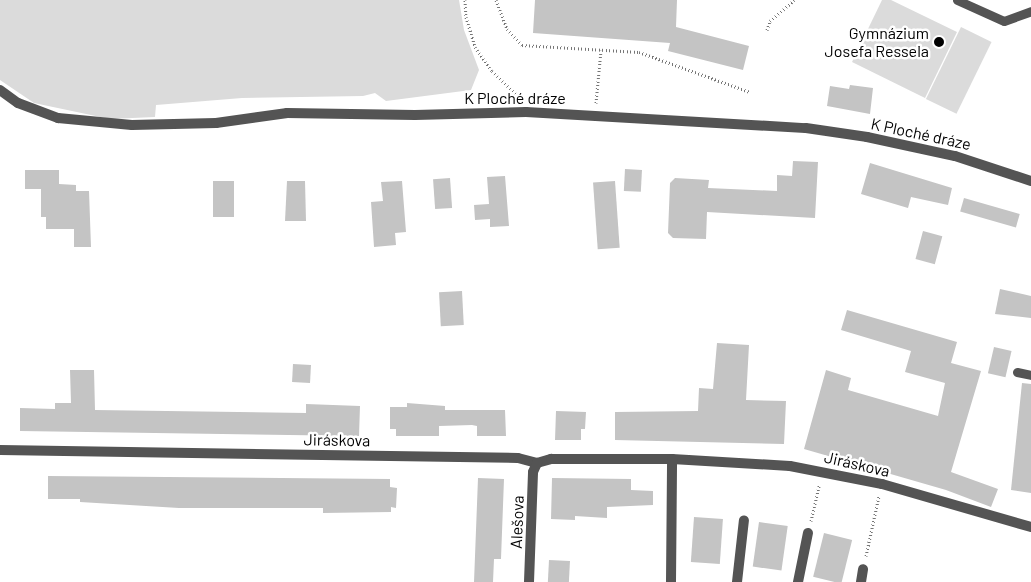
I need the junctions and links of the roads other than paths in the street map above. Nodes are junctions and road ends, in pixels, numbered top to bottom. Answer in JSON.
{"nodes":[{"id":1,"x":957,"y":0,"type":"edge"},
{"id":2,"x":1031,"y":11,"type":"edge"},
{"id":3,"x":0,"y":90,"type":"edge"},
{"id":4,"x":1031,"y":181,"type":"edge"},
{"id":5,"x":1017,"y":372,"type":"dead end"},
{"id":6,"x":1031,"y":375,"type":"edge"},
{"id":7,"x":0,"y":450,"type":"edge"},
{"id":8,"x":672,"y":459,"type":"junction"},
{"id":9,"x":537,"y":463,"type":"junction"},
{"id":10,"x":744,"y":520,"type":"dead end"},
{"id":11,"x":1031,"y":527,"type":"edge"},
{"id":12,"x":808,"y":533,"type":"road end"},
{"id":13,"x":863,"y":569,"type":"road end"},
{"id":14,"x":529,"y":582,"type":"edge"},
{"id":15,"x":671,"y":582,"type":"edge"},
{"id":16,"x":737,"y":582,"type":"edge"},
{"id":17,"x":798,"y":582,"type":"edge"},
{"id":18,"x":861,"y":582,"type":"edge"}],
"edges":[{"from":1,"to":2,"type":"lane"},
{"from":3,"to":4,"type":"street","name":"K Ploché dráze"},
{"from":5,"to":6,"type":"lane"},
{"from":7,"to":9,"type":"street","name":"Jiráskova"},
{"from":8,"to":9,"type":"street","name":"Jiráskova"},
{"from":8,"to":11,"type":"street","name":"Jiráskova"},
{"from":8,"to":15,"type":"street"},
{"from":9,"to":14,"type":"street","name":"Alešova"},
{"from":10,"to":16,"type":"street"},
{"from":12,"to":17,"type":"street"},
{"from":13,"to":18,"type":"street"}]}
